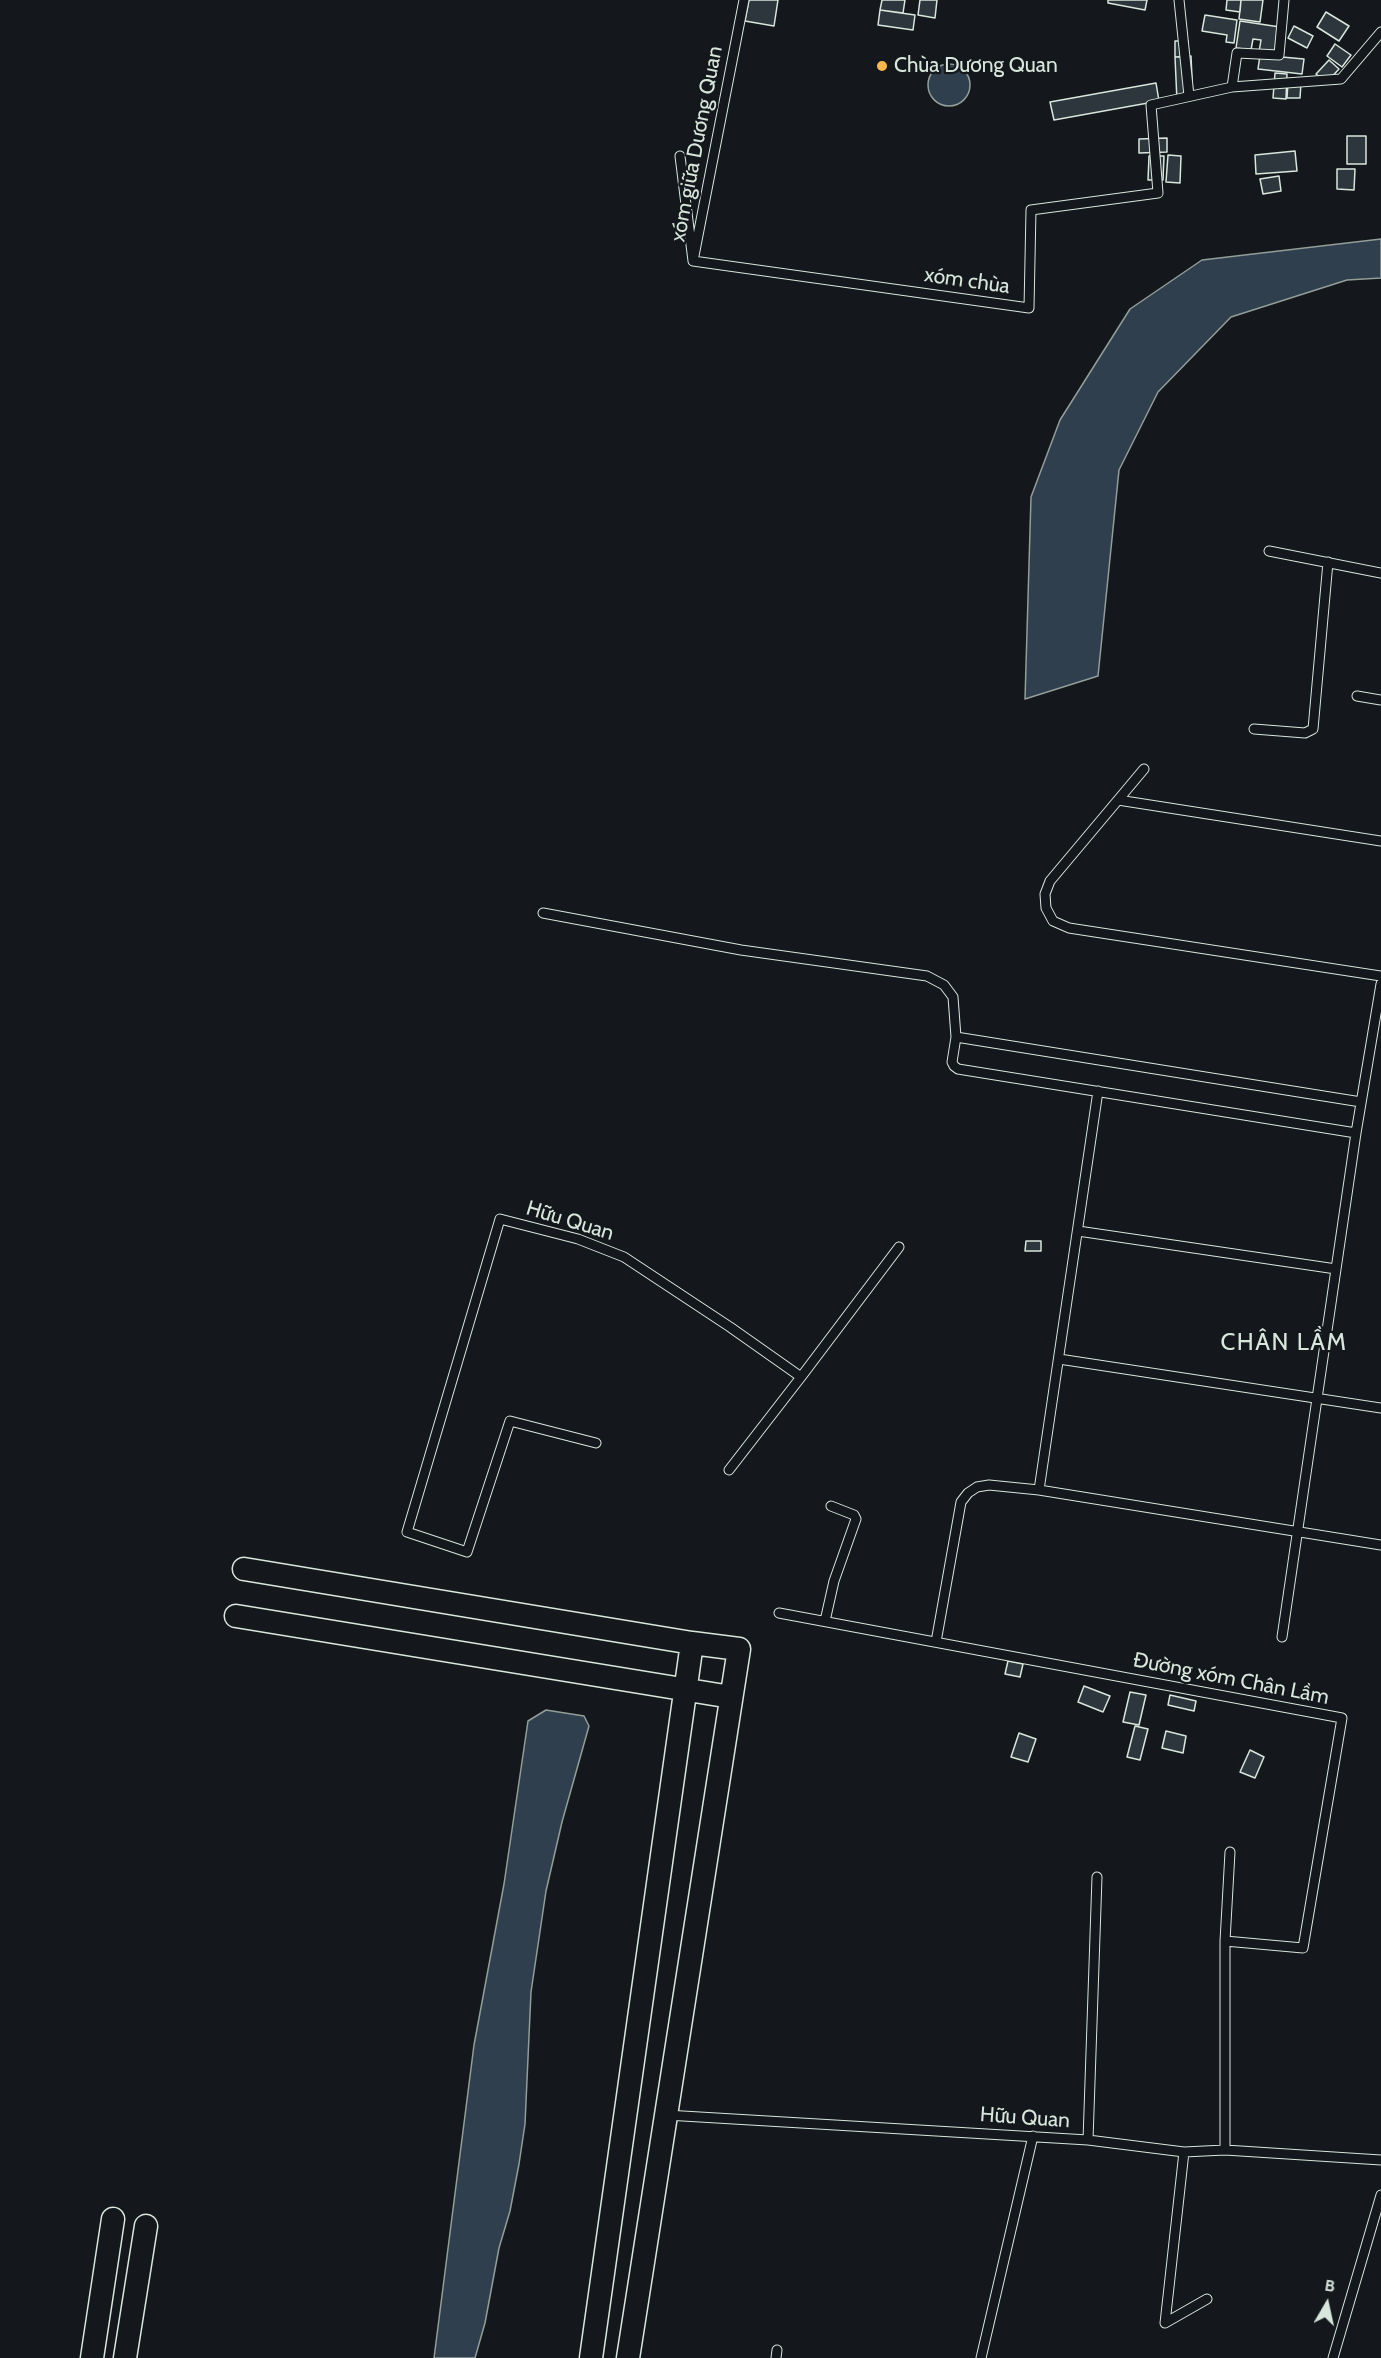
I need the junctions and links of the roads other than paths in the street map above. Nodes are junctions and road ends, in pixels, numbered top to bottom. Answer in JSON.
{"nodes":[{"id":1,"x":744,"y":0,"type":"edge"},
{"id":2,"x":1284,"y":0,"type":"edge"},
{"id":3,"x":1178,"y":2,"type":"edge"},
{"id":4,"x":1381,"y":32,"type":"edge"},
{"id":5,"x":1232,"y":87,"type":"junction"},
{"id":6,"x":1189,"y":96,"type":"junction"},
{"id":7,"x":680,"y":156,"type":"dead end"},
{"id":8,"x":693,"y":261,"type":"junction"},
{"id":9,"x":1269,"y":551,"type":"dead end"},
{"id":10,"x":1328,"y":562,"type":"junction"},
{"id":11,"x":1381,"y":573,"type":"edge"},
{"id":12,"x":1357,"y":696,"type":"dead end"},
{"id":13,"x":1381,"y":700,"type":"edge"},
{"id":14,"x":1254,"y":729,"type":"dead end"},
{"id":15,"x":1144,"y":769,"type":"dead end"},
{"id":16,"x":1118,"y":800,"type":"junction"},
{"id":17,"x":1381,"y":841,"type":"edge"},
{"id":18,"x":543,"y":913,"type":"dead end"},
{"id":19,"x":1381,"y":976,"type":"edge"},
{"id":20,"x":1381,"y":984,"type":"edge"},
{"id":21,"x":956,"y":1037,"type":"junction"},
{"id":22,"x":1098,"y":1091,"type":"junction"},
{"id":23,"x":1361,"y":1102,"type":"junction"},
{"id":24,"x":1356,"y":1133,"type":"junction"},
{"id":25,"x":1078,"y":1231,"type":"junction"},
{"id":26,"x":899,"y":1247,"type":"dead end"},
{"id":27,"x":1336,"y":1269,"type":"junction"},
{"id":28,"x":1059,"y":1359,"type":"junction"},
{"id":29,"x":801,"y":1377,"type":"junction"},
{"id":30,"x":1317,"y":1398,"type":"junction"},
{"id":31,"x":1381,"y":1408,"type":"edge"},
{"id":32,"x":596,"y":1443,"type":"dead end"},
{"id":33,"x":729,"y":1470,"type":"dead end"},
{"id":34,"x":1039,"y":1490,"type":"junction"},
{"id":35,"x":831,"y":1506,"type":"dead end"},
{"id":36,"x":1298,"y":1532,"type":"junction"},
{"id":37,"x":1381,"y":1545,"type":"edge"},
{"id":38,"x":244,"y":1569,"type":"dead end"},
{"id":39,"x":779,"y":1613,"type":"dead end"},
{"id":40,"x":236,"y":1616,"type":"dead end"},
{"id":41,"x":825,"y":1622,"type":"junction"},
{"id":42,"x":1282,"y":1637,"type":"dead end"},
{"id":43,"x":936,"y":1642,"type":"junction"},
{"id":44,"x":692,"y":1643,"type":"junction"},
{"id":45,"x":685,"y":1689,"type":"junction"},
{"id":46,"x":731,"y":1697,"type":"junction"},
{"id":47,"x":1230,"y":1852,"type":"dead end"},
{"id":48,"x":1097,"y":1877,"type":"dead end"},
{"id":49,"x":1225,"y":1941,"type":"junction"},
{"id":50,"x":666,"y":2115,"type":"junction"},
{"id":51,"x":1033,"y":2136,"type":"junction"},
{"id":52,"x":1088,"y":2140,"type":"junction"},
{"id":53,"x":1225,"y":2150,"type":"junction"},
{"id":54,"x":1184,"y":2152,"type":"junction"},
{"id":55,"x":1381,"y":2160,"type":"edge"},
{"id":56,"x":1381,"y":2195,"type":"edge"},
{"id":57,"x":113,"y":2219,"type":"dead end"},
{"id":58,"x":146,"y":2226,"type":"dead end"},
{"id":59,"x":108,"y":2254,"type":"junction"},
{"id":60,"x":141,"y":2260,"type":"junction"},
{"id":61,"x":1207,"y":2299,"type":"dead end"},
{"id":62,"x":92,"y":2358,"type":"edge"},
{"id":63,"x":125,"y":2358,"type":"edge"},
{"id":64,"x":591,"y":2358,"type":"edge"},
{"id":65,"x":628,"y":2358,"type":"edge"},
{"id":66,"x":981,"y":2358,"type":"edge"},
{"id":67,"x":1333,"y":2358,"type":"edge"}],
"edges":[{"from":1,"to":8,"type":"lane","name":"xóm giữa Dương Quan"},
{"from":2,"to":5,"type":"lane"},
{"from":3,"to":6,"type":"lane"},
{"from":4,"to":5,"type":"lane","name":"xóm chùa"},
{"from":5,"to":6,"type":"lane","name":"xóm chùa"},
{"from":6,"to":8,"type":"lane","name":"xóm chùa"},
{"from":7,"to":8,"type":"lane","name":"xóm giữa Dương Quan"},
{"from":9,"to":10,"type":"lane"},
{"from":10,"to":11,"type":"lane"},
{"from":10,"to":14,"type":"lane"},
{"from":12,"to":13,"type":"lane"},
{"from":15,"to":16,"type":"lane"},
{"from":16,"to":17,"type":"lane"},
{"from":16,"to":19,"type":"lane"},
{"from":18,"to":21,"type":"lane"},
{"from":20,"to":23,"type":"lane"},
{"from":21,"to":22,"type":"lane"},
{"from":21,"to":23,"type":"lane"},
{"from":22,"to":24,"type":"lane"},
{"from":22,"to":25,"type":"lane"},
{"from":23,"to":24,"type":"lane"},
{"from":24,"to":27,"type":"lane"},
{"from":25,"to":27,"type":"lane"},
{"from":25,"to":28,"type":"lane"},
{"from":26,"to":29,"type":"lane"},
{"from":27,"to":30,"type":"lane"},
{"from":28,"to":30,"type":"lane"},
{"from":28,"to":34,"type":"lane"},
{"from":29,"to":32,"type":"lane","name":"Hữu Quan"},
{"from":29,"to":33,"type":"lane"},
{"from":30,"to":31,"type":"lane"},
{"from":30,"to":36,"type":"lane"},
{"from":34,"to":36,"type":"lane"},
{"from":34,"to":43,"type":"lane"},
{"from":35,"to":41,"type":"lane"},
{"from":36,"to":37,"type":"lane"},
{"from":36,"to":42,"type":"lane"},
{"from":38,"to":44,"type":"street"},
{"from":39,"to":41,"type":"lane","name":"Đường xóm Chân Lầm"},
{"from":40,"to":45,"type":"street"},
{"from":41,"to":43,"type":"lane","name":"Đường xóm Chân Lầm"},
{"from":43,"to":49,"type":"lane","name":"Đường xóm Chân Lầm"},
{"from":44,"to":45,"type":"street"},
{"from":44,"to":46,"type":"street"},
{"from":45,"to":46,"type":"street"},
{"from":45,"to":64,"type":"street"},
{"from":46,"to":50,"type":"street"},
{"from":47,"to":49,"type":"lane"},
{"from":48,"to":52,"type":"lane"},
{"from":49,"to":53,"type":"lane"},
{"from":50,"to":51,"type":"lane","name":"Hữu Quan"},
{"from":50,"to":65,"type":"street"},
{"from":51,"to":52,"type":"lane","name":"Hữu Quan"},
{"from":51,"to":66,"type":"lane"},
{"from":52,"to":54,"type":"lane","name":"Hữu Quan"},
{"from":53,"to":54,"type":"lane","name":"Hữu Quan"},
{"from":53,"to":55,"type":"lane","name":"Hữu Quan"},
{"from":54,"to":61,"type":"lane"},
{"from":56,"to":67,"type":"lane"},
{"from":57,"to":59,"type":"street"},
{"from":58,"to":60,"type":"street"},
{"from":59,"to":60,"type":"street"},
{"from":59,"to":62,"type":"street"},
{"from":60,"to":63,"type":"street"}]}
